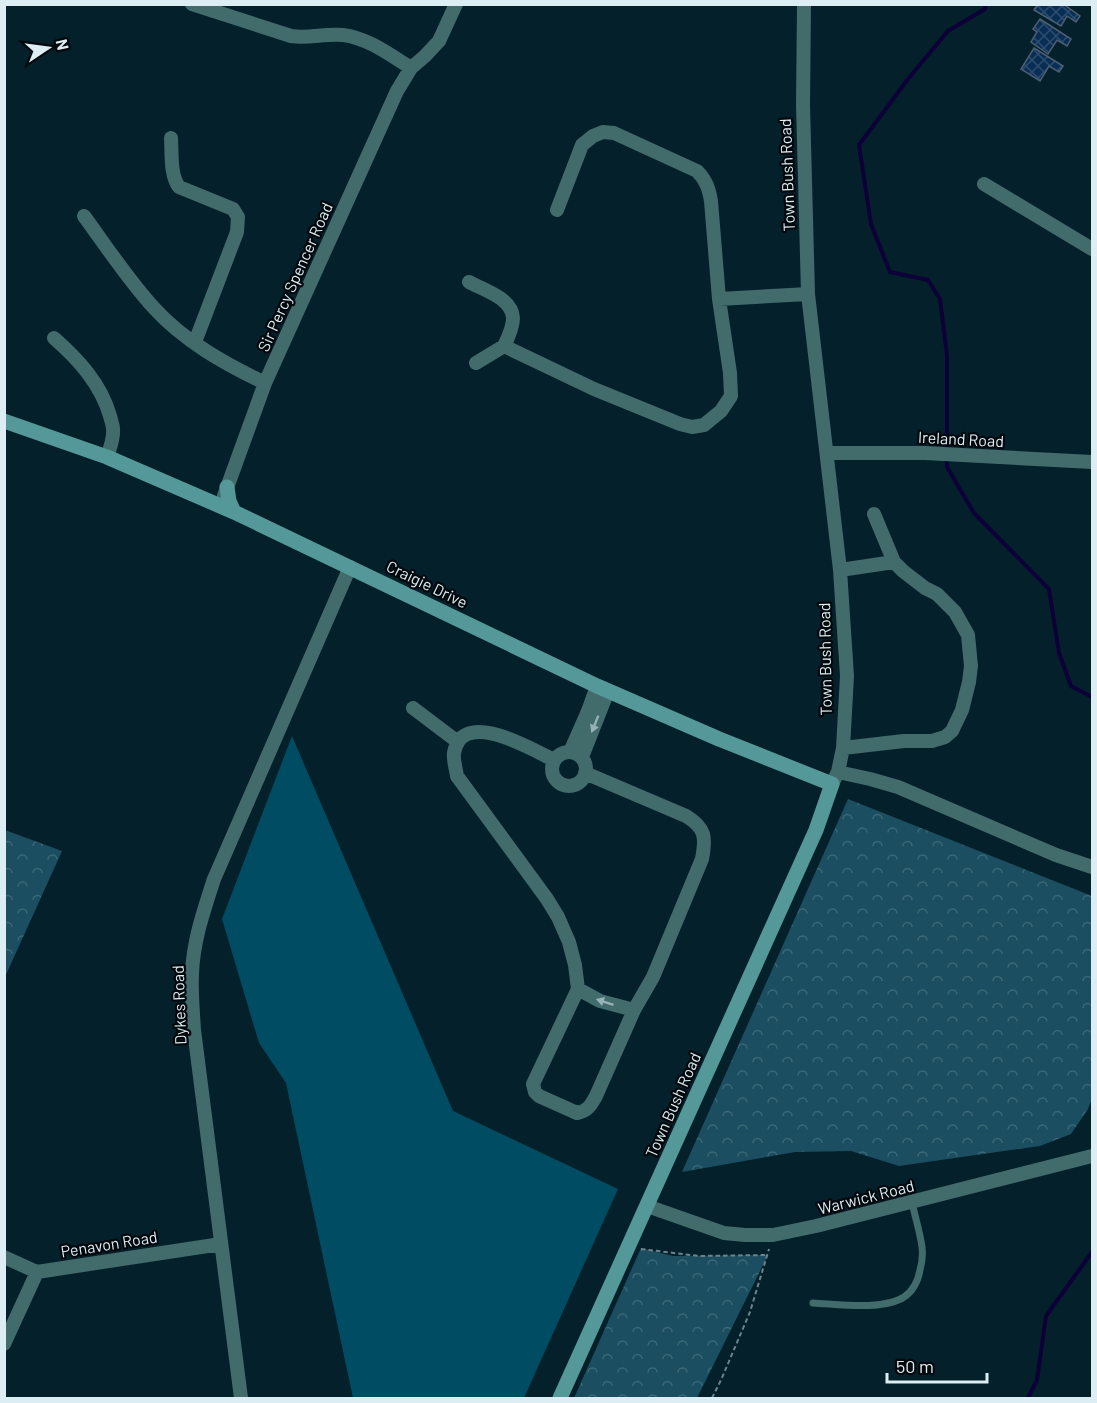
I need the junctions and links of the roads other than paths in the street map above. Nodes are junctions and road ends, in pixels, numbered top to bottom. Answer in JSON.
{"nodes":[{"id":1,"x":192,"y":4,"type":"edge"},
{"id":2,"x":456,"y":4,"type":"edge"},
{"id":3,"x":804,"y":4,"type":"edge"},
{"id":4,"x":411,"y":68,"type":"junction"},
{"id":5,"x":171,"y":138,"type":"dead end"},
{"id":6,"x":984,"y":184,"type":"dead end"},
{"id":7,"x":557,"y":210,"type":"dead end"},
{"id":8,"x":84,"y":216,"type":"dead end"},
{"id":9,"x":1092,"y":249,"type":"edge"},
{"id":10,"x":470,"y":282,"type":"dead end"},
{"id":11,"x":808,"y":294,"type":"junction"},
{"id":12,"x":718,"y":299,"type":"junction"},
{"id":13,"x":54,"y":338,"type":"dead end"},
{"id":14,"x":195,"y":342,"type":"junction"},
{"id":15,"x":504,"y":346,"type":"junction"},
{"id":16,"x":476,"y":363,"type":"dead end"},
{"id":17,"x":265,"y":383,"type":"junction"},
{"id":18,"x":4,"y":421,"type":"edge"},
{"id":19,"x":827,"y":453,"type":"junction"},
{"id":20,"x":107,"y":457,"type":"junction"},
{"id":21,"x":1092,"y":462,"type":"edge"},
{"id":22,"x":227,"y":487,"type":"junction"},
{"id":23,"x":219,"y":506,"type":"junction"},
{"id":24,"x":234,"y":512,"type":"junction"},
{"id":25,"x":874,"y":514,"type":"dead end"},
{"id":26,"x":894,"y":562,"type":"junction"},
{"id":27,"x":350,"y":567,"type":"junction"},
{"id":28,"x":840,"y":570,"type":"junction"},
{"id":29,"x":602,"y":688,"type":"junction"},
{"id":30,"x":413,"y":708,"type":"dead end"},
{"id":31,"x":458,"y":742,"type":"junction"},
{"id":32,"x":843,"y":748,"type":"junction"},
{"id":33,"x":576,"y":755,"type":"junction"},
{"id":34,"x":554,"y":760,"type":"junction"},
{"id":35,"x":585,"y":773,"type":"junction"},
{"id":36,"x":835,"y":778,"type":"junction"},
{"id":37,"x":1092,"y":867,"type":"edge"},
{"id":38,"x":578,"y":989,"type":"junction"},
{"id":39,"x":634,"y":1010,"type":"junction"},
{"id":40,"x":1092,"y":1156,"type":"edge"},
{"id":41,"x":912,"y":1202,"type":"junction"},
{"id":42,"x":647,"y":1206,"type":"junction"},
{"id":43,"x":221,"y":1244,"type":"junction"},
{"id":44,"x":4,"y":1257,"type":"edge"},
{"id":45,"x":37,"y":1272,"type":"junction"},
{"id":46,"x":813,"y":1303,"type":"dead end"},
{"id":47,"x":4,"y":1344,"type":"edge"},
{"id":48,"x":241,"y":1398,"type":"edge"},
{"id":49,"x":560,"y":1398,"type":"edge"}],
"edges":[{"from":1,"to":4,"type":"street"},
{"from":2,"to":4,"type":"street","name":"Sir Percy Spencer Road"},
{"from":3,"to":11,"type":"street","name":"Town Bush Road"},
{"from":4,"to":17,"type":"street","name":"Sir Percy Spencer Road"},
{"from":5,"to":14,"type":"street"},
{"from":6,"to":9,"type":"street"},
{"from":7,"to":12,"type":"street"},
{"from":8,"to":14,"type":"street"},
{"from":10,"to":15,"type":"street"},
{"from":11,"to":12,"type":"street"},
{"from":11,"to":19,"type":"street","name":"Town Bush Road"},
{"from":12,"to":15,"type":"street"},
{"from":13,"to":20,"type":"street"},
{"from":14,"to":17,"type":"street"},
{"from":15,"to":16,"type":"street"},
{"from":17,"to":22,"type":"street","name":"Sir Percy Spencer Road"},
{"from":18,"to":20,"type":"street","name":"Craigie Drive"},
{"from":19,"to":21,"type":"street","name":"Ireland Road"},
{"from":19,"to":28,"type":"street","name":"Town Bush Road"},
{"from":20,"to":23,"type":"street","name":"Craigie Drive"},
{"from":22,"to":23,"type":"street","name":"Sir Percy Spencer Road"},
{"from":22,"to":24,"type":"street"},
{"from":23,"to":24,"type":"street","name":"Craigie Drive"},
{"from":24,"to":27,"type":"street","name":"Craigie Drive"},
{"from":25,"to":26,"type":"street"},
{"from":26,"to":28,"type":"street"},
{"from":26,"to":32,"type":"street"},
{"from":27,"to":29,"type":"street","name":"Craigie Drive"},
{"from":27,"to":43,"type":"street","name":"Dykes Road"},
{"from":28,"to":32,"type":"street","name":"Town Bush Road"},
{"from":29,"to":33,"type":"street"},
{"from":29,"to":36,"type":"street","name":"Craigie Drive"},
{"from":30,"to":31,"type":"street"},
{"from":31,"to":34,"type":"street"},
{"from":31,"to":38,"type":"street"},
{"from":32,"to":36,"type":"street","name":"Town Bush Road"},
{"from":33,"to":34,"type":"street"},
{"from":33,"to":35,"type":"street"},
{"from":34,"to":35,"type":"street"},
{"from":35,"to":39,"type":"street"},
{"from":36,"to":37,"type":"street"},
{"from":36,"to":42,"type":"street","name":"Town Bush Road"},
{"from":39,"to":38,"type":"street","one_way":true},
{"from":38,"to":39,"type":"street"},
{"from":40,"to":41,"type":"street","name":"Warwick Road"},
{"from":41,"to":42,"type":"street","name":"Warwick Road"},
{"from":41,"to":46,"type":"lane"},
{"from":42,"to":49,"type":"street","name":"Town Bush Road"},
{"from":43,"to":45,"type":"street","name":"Penavon Road"},
{"from":43,"to":48,"type":"street","name":"Dykes Road"},
{"from":44,"to":45,"type":"street"},
{"from":45,"to":47,"type":"street"}]}
